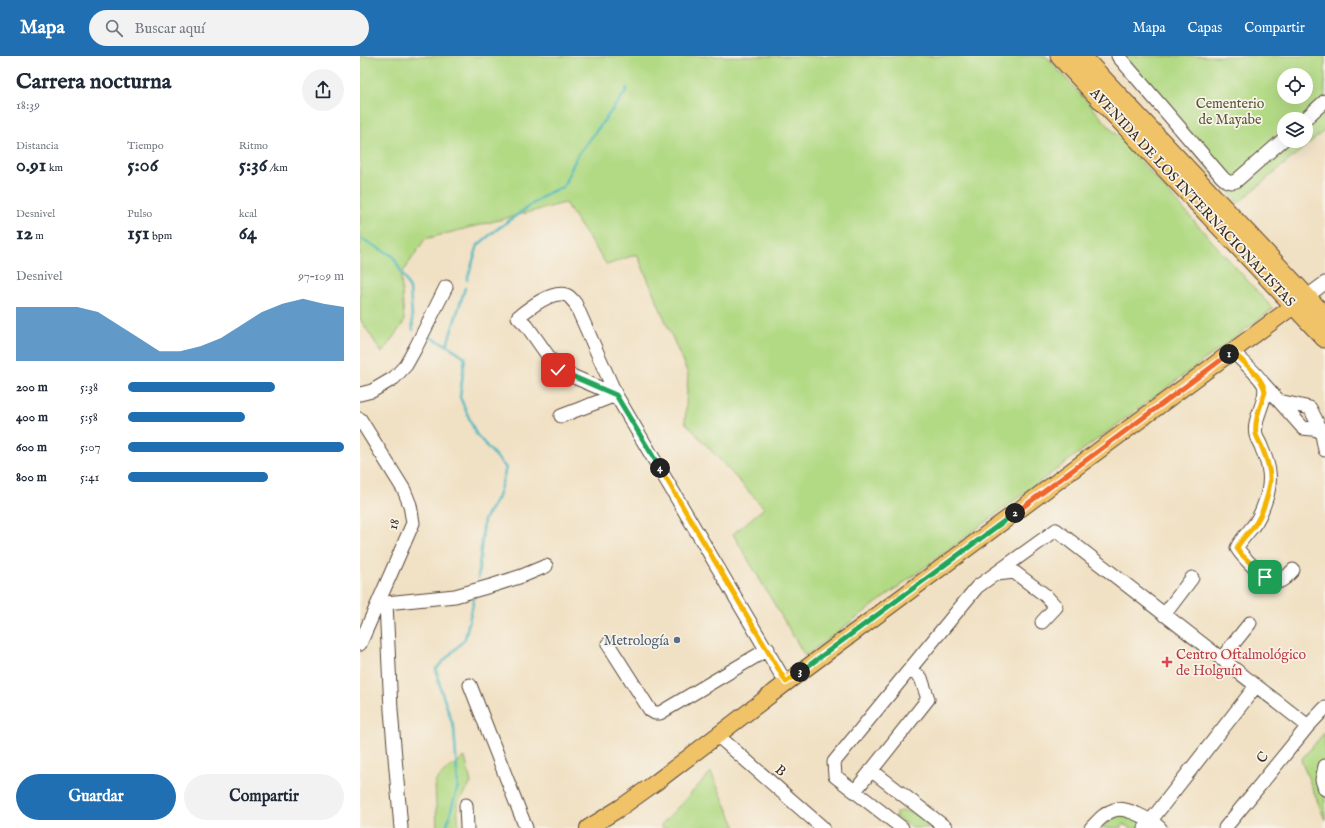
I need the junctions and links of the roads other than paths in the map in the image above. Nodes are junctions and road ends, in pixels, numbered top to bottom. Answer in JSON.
{"nodes":[{"id":1,"x":1060,"y":56,"type":"edge"},
{"id":2,"x":1081,"y":56,"type":"edge"},
{"id":3,"x":1118,"y":56,"type":"edge"},
{"id":4,"x":1325,"y":101,"type":"edge"},
{"id":5,"x":1313,"y":112,"type":"edge"},
{"id":6,"x":1277,"y":144,"type":"edge"},
{"id":7,"x":1325,"y":283,"type":"edge"},
{"id":8,"x":446,"y":287,"type":"dead end"},
{"id":9,"x":1300,"y":301,"type":"junction"},
{"id":10,"x":1325,"y":317,"type":"edge"},
{"id":11,"x":1325,"y":338,"type":"edge"},
{"id":12,"x":1232,"y":351,"type":"junction"},
{"id":13,"x":1263,"y":383,"type":"junction"},
{"id":14,"x":360,"y":394,"type":"edge"},
{"id":15,"x":616,"y":395,"type":"junction"},
{"id":16,"x":1279,"y":401,"type":"junction"},
{"id":17,"x":561,"y":416,"type":"dead end"},
{"id":18,"x":360,"y":419,"type":"edge"},
{"id":19,"x":1321,"y":430,"type":"junction"},
{"id":20,"x":1325,"y":450,"type":"edge"},
{"id":21,"x":546,"y":566,"type":"dead end"},
{"id":22,"x":1293,"y":570,"type":"dead end"},
{"id":23,"x":994,"y":575,"type":"junction"},
{"id":24,"x":1192,"y":578,"type":"dead end"},
{"id":25,"x":383,"y":601,"type":"junction"},
{"id":26,"x":1164,"y":615,"type":"junction"},
{"id":27,"x":1042,"y":622,"type":"dead end"},
{"id":28,"x":1250,"y":622,"type":"dead end"},
{"id":29,"x":360,"y":642,"type":"edge"},
{"id":30,"x":608,"y":644,"type":"dead end"},
{"id":31,"x":768,"y":649,"type":"junction"},
{"id":32,"x":1221,"y":659,"type":"junction"},
{"id":33,"x":910,"y":669,"type":"junction"},
{"id":34,"x":786,"y":682,"type":"junction"},
{"id":35,"x":470,"y":685,"type":"dead end"},
{"id":36,"x":1256,"y":686,"type":"junction"},
{"id":37,"x":1325,"y":708,"type":"edge"},
{"id":38,"x":1308,"y":726,"type":"junction"},
{"id":39,"x":717,"y":736,"type":"junction"},
{"id":40,"x":1325,"y":766,"type":"edge"},
{"id":41,"x":871,"y":770,"type":"junction"},
{"id":42,"x":1325,"y":789,"type":"edge"},
{"id":43,"x":855,"y":791,"type":"junction"},
{"id":44,"x":466,"y":805,"type":"dead end"},
{"id":45,"x":1152,"y":826,"type":"edge"},
{"id":46,"x":401,"y":828,"type":"edge"},
{"id":47,"x":467,"y":828,"type":"edge"},
{"id":48,"x":526,"y":828,"type":"edge"},
{"id":49,"x":588,"y":828,"type":"edge"},
{"id":50,"x":823,"y":828,"type":"edge"},
{"id":51,"x":902,"y":828,"type":"edge"},
{"id":52,"x":946,"y":828,"type":"edge"},
{"id":53,"x":1092,"y":828,"type":"edge"},
{"id":54,"x":1225,"y":828,"type":"edge"}],
"edges":[{"from":1,"to":9,"type":"highway","name":"AVENIDA DE LOS INTERNACIONALISTAS"},
{"from":2,"to":9,"type":"highway","name":"AVENIDA DE LOS INTERNACIONALISTAS"},
{"from":3,"to":6,"type":"street"},
{"from":4,"to":5,"type":"street"},
{"from":7,"to":9,"type":"street"},
{"from":8,"to":14,"type":"street"},
{"from":9,"to":10,"type":"highway","name":"AVENIDA DE LOS INTERNACIONALISTAS"},
{"from":9,"to":11,"type":"highway","name":"AVENIDA DE LOS INTERNACIONALISTAS"},
{"from":9,"to":12,"type":"main road"},
{"from":12,"to":13,"type":"street"},
{"from":12,"to":34,"type":"main road"},
{"from":13,"to":16,"type":"street"},
{"from":13,"to":22,"type":"street"},
{"from":15,"to":15,"type":"street"},
{"from":15,"to":17,"type":"street"},
{"from":15,"to":31,"type":"street"},
{"from":16,"to":19,"type":"street"},
{"from":16,"to":19,"type":"street"},
{"from":18,"to":25,"type":"street","name":"18"},
{"from":19,"to":20,"type":"street"},
{"from":21,"to":25,"type":"street"},
{"from":23,"to":26,"type":"street"},
{"from":23,"to":27,"type":"street"},
{"from":23,"to":33,"type":"street"},
{"from":24,"to":26,"type":"street"},
{"from":25,"to":29,"type":"street","name":"18"},
{"from":25,"to":46,"type":"street"},
{"from":26,"to":32,"type":"street"},
{"from":28,"to":32,"type":"street"},
{"from":30,"to":31,"type":"street"},
{"from":31,"to":34,"type":"street"},
{"from":32,"to":36,"type":"street"},
{"from":33,"to":41,"type":"street"},
{"from":33,"to":43,"type":"street"},
{"from":34,"to":39,"type":"main road"},
{"from":35,"to":48,"type":"street"},
{"from":36,"to":38,"type":"street"},
{"from":36,"to":45,"type":"street"},
{"from":37,"to":38,"type":"street","name":"C"},
{"from":38,"to":54,"type":"street","name":"C"},
{"from":39,"to":49,"type":"main road"},
{"from":39,"to":50,"type":"street","name":"B"},
{"from":40,"to":42,"type":"street"},
{"from":41,"to":43,"type":"street"},
{"from":41,"to":52,"type":"street"},
{"from":43,"to":51,"type":"street"},
{"from":44,"to":47,"type":"street"},
{"from":45,"to":53,"type":"street"}]}
